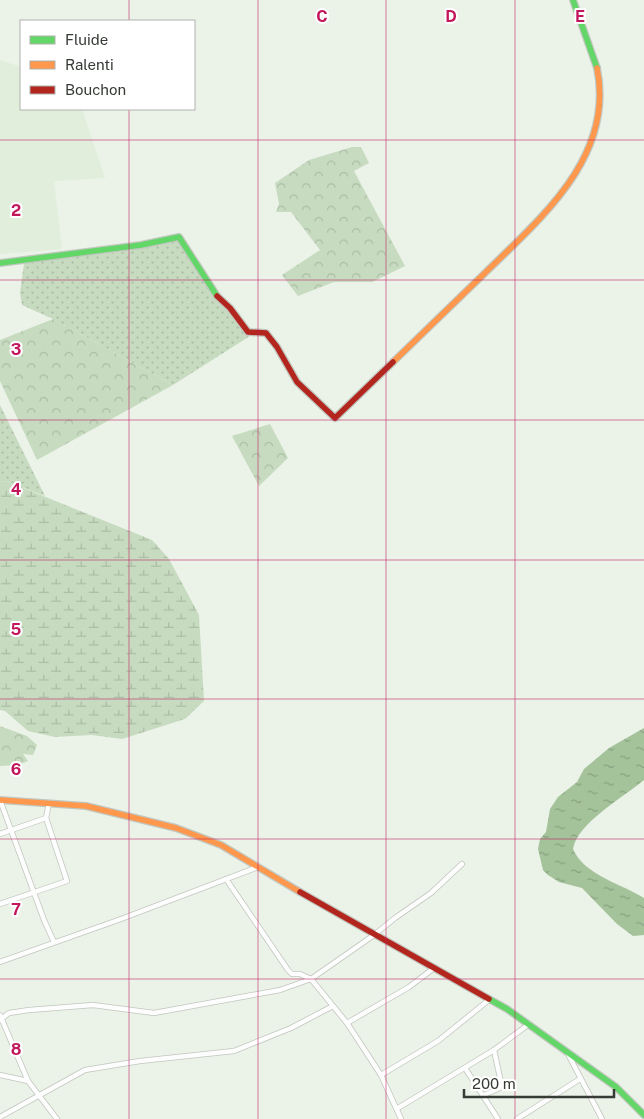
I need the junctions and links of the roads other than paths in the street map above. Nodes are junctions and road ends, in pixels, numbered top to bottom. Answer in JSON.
{"nodes":[{"id":1,"x":572,"y":0,"type":"edge"},
{"id":2,"x":0,"y":264,"type":"edge"},
{"id":3,"x":0,"y":800,"type":"edge"},
{"id":4,"x":50,"y":804,"type":"junction"},
{"id":5,"x":46,"y":818,"type":"junction"},
{"id":6,"x":11,"y":830,"type":"junction"},
{"id":7,"x":0,"y":834,"type":"edge"},
{"id":8,"x":462,"y":864,"type":"dead end"},
{"id":9,"x":258,"y":867,"type":"junction"},
{"id":10,"x":226,"y":879,"type":"junction"},
{"id":11,"x":34,"y":893,"type":"junction"},
{"id":12,"x":0,"y":904,"type":"edge"},
{"id":13,"x":374,"y":935,"type":"junction"},
{"id":14,"x":54,"y":942,"type":"junction"},
{"id":15,"x":0,"y":962,"type":"edge"},
{"id":16,"x":434,"y":968,"type":"junction"},
{"id":17,"x":311,"y":979,"type":"junction"},
{"id":18,"x":490,"y":1000,"type":"junction"},
{"id":19,"x":333,"y":1006,"type":"junction"},
{"id":20,"x":0,"y":1018,"type":"edge"},
{"id":21,"x":347,"y":1024,"type":"junction"},
{"id":22,"x":530,"y":1024,"type":"junction"},
{"id":23,"x":494,"y":1050,"type":"junction"},
{"id":24,"x":567,"y":1052,"type":"junction"},
{"id":25,"x":465,"y":1068,"type":"junction"},
{"id":26,"x":0,"y":1075,"type":"edge"},
{"id":27,"x":381,"y":1075,"type":"junction"},
{"id":28,"x":580,"y":1079,"type":"junction"},
{"id":29,"x":28,"y":1081,"type":"junction"},
{"id":30,"x":484,"y":1095,"type":"junction"},
{"id":31,"x":40,"y":1096,"type":"junction"},
{"id":32,"x":398,"y":1108,"type":"junction"},
{"id":33,"x":644,"y":1115,"type":"edge"},
{"id":34,"x":0,"y":1116,"type":"edge"},
{"id":35,"x":57,"y":1119,"type":"edge"},
{"id":36,"x":401,"y":1119,"type":"edge"},
{"id":37,"x":498,"y":1119,"type":"edge"},
{"id":38,"x":517,"y":1119,"type":"edge"},
{"id":39,"x":602,"y":1119,"type":"edge"}],
"edges":[{"from":1,"to":2,"type":"street"},
{"from":3,"to":4,"type":"street"},
{"from":3,"to":6,"type":"street"},
{"from":4,"to":5,"type":"street"},
{"from":4,"to":9,"type":"street"},
{"from":5,"to":6,"type":"street"},
{"from":5,"to":11,"type":"street"},
{"from":6,"to":7,"type":"street"},
{"from":6,"to":11,"type":"street"},
{"from":8,"to":13,"type":"street"},
{"from":9,"to":10,"type":"street"},
{"from":9,"to":13,"type":"street"},
{"from":10,"to":14,"type":"street"},
{"from":10,"to":17,"type":"street"},
{"from":11,"to":12,"type":"street"},
{"from":11,"to":14,"type":"street"},
{"from":13,"to":16,"type":"street"},
{"from":13,"to":17,"type":"street"},
{"from":14,"to":15,"type":"street"},
{"from":16,"to":18,"type":"street"},
{"from":16,"to":21,"type":"street"},
{"from":17,"to":19,"type":"street"},
{"from":17,"to":20,"type":"street"},
{"from":18,"to":22,"type":"street"},
{"from":18,"to":27,"type":"street"},
{"from":19,"to":21,"type":"street"},
{"from":19,"to":31,"type":"street"},
{"from":20,"to":29,"type":"street"},
{"from":21,"to":27,"type":"street"},
{"from":22,"to":23,"type":"street"},
{"from":22,"to":24,"type":"street"},
{"from":23,"to":25,"type":"street"},
{"from":23,"to":30,"type":"street"},
{"from":24,"to":28,"type":"street"},
{"from":24,"to":33,"type":"street"},
{"from":25,"to":30,"type":"street"},
{"from":25,"to":32,"type":"street"},
{"from":26,"to":29,"type":"street"},
{"from":27,"to":32,"type":"street"},
{"from":28,"to":38,"type":"street"},
{"from":28,"to":39,"type":"street"},
{"from":29,"to":31,"type":"street"},
{"from":30,"to":37,"type":"street"},
{"from":31,"to":34,"type":"street"},
{"from":31,"to":35,"type":"street"},
{"from":32,"to":36,"type":"street"}]}
